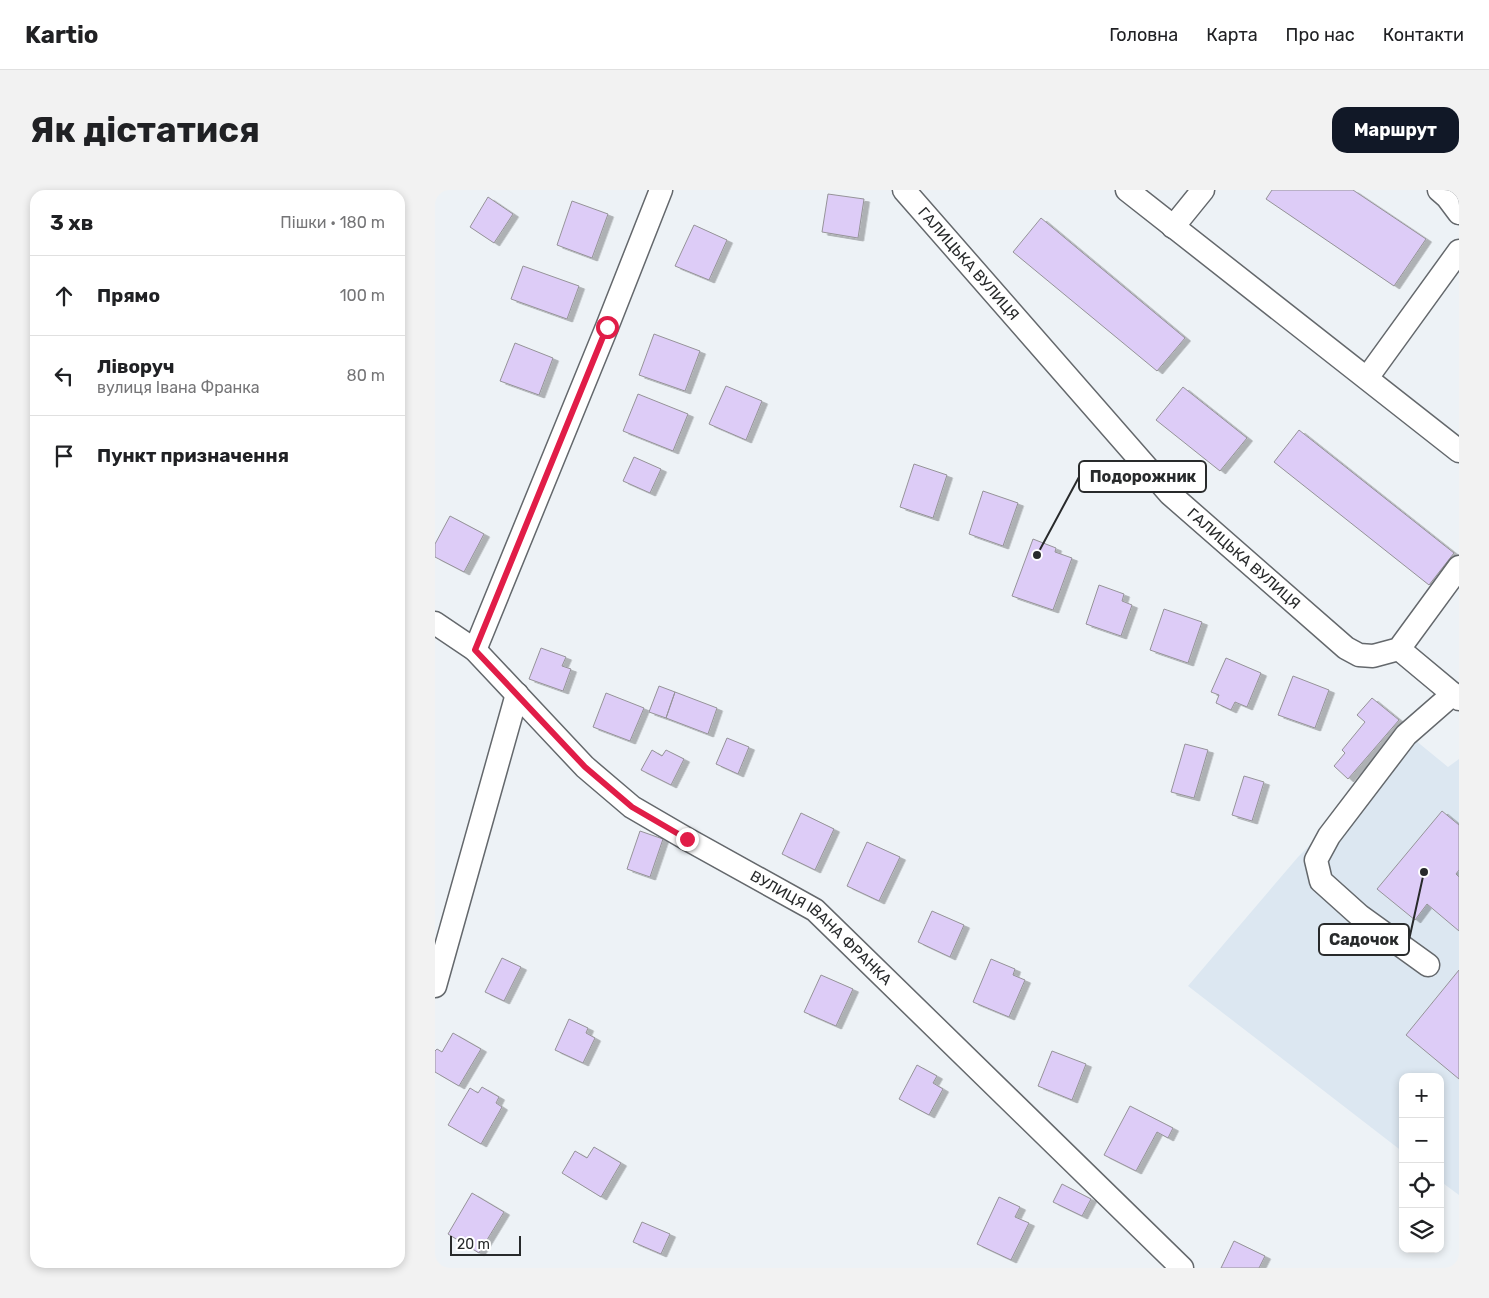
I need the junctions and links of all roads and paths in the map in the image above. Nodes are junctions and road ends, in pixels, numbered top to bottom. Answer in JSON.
{"nodes":[{"id":1,"x":661,"y":190,"type":"edge"},
{"id":2,"x":904,"y":190,"type":"edge"},
{"id":3,"x":1127,"y":190,"type":"edge"},
{"id":4,"x":1203,"y":190,"type":"edge"},
{"id":5,"x":1439,"y":190,"type":"edge"},
{"id":6,"x":1459,"y":213,"type":"edge"},
{"id":7,"x":1173,"y":227,"type":"junction"},
{"id":8,"x":1459,"y":251,"type":"edge"},
{"id":9,"x":1367,"y":378,"type":"junction"},
{"id":10,"x":1459,"y":451,"type":"edge"},
{"id":11,"x":1459,"y":567,"type":"edge"},
{"id":12,"x":435,"y":623,"type":"edge"},
{"id":13,"x":1399,"y":649,"type":"junction"},
{"id":14,"x":475,"y":650,"type":"junction"},
{"id":15,"x":517,"y":694,"type":"junction"},
{"id":16,"x":1456,"y":696,"type":"edge"},
{"id":17,"x":1428,"y":965,"type":"dead end"},
{"id":18,"x":435,"y":986,"type":"edge"},
{"id":19,"x":1182,"y":1268,"type":"edge"}],
"edges":[{"from":1,"to":14,"type":"street"},
{"from":2,"to":13,"type":"street","name":"ГАЛИЦЬКА ВУЛИЦЯ"},
{"from":3,"to":7,"type":"street"},
{"from":4,"to":7,"type":"street"},
{"from":5,"to":6,"type":"street"},
{"from":7,"to":9,"type":"street"},
{"from":8,"to":9,"type":"street"},
{"from":9,"to":10,"type":"street"},
{"from":11,"to":13,"type":"street"},
{"from":12,"to":14,"type":"street","name":"ВУЛИЦЯ ІВАНА ФРАНКА"},
{"from":13,"to":16,"type":"street"},
{"from":14,"to":15,"type":"street","name":"ВУЛИЦЯ ІВАНА ФРАНКА"},
{"from":15,"to":18,"type":"street"},
{"from":15,"to":19,"type":"street","name":"ВУЛИЦЯ ІВАНА ФРАНКА"},
{"from":16,"to":17,"type":"street"}]}
